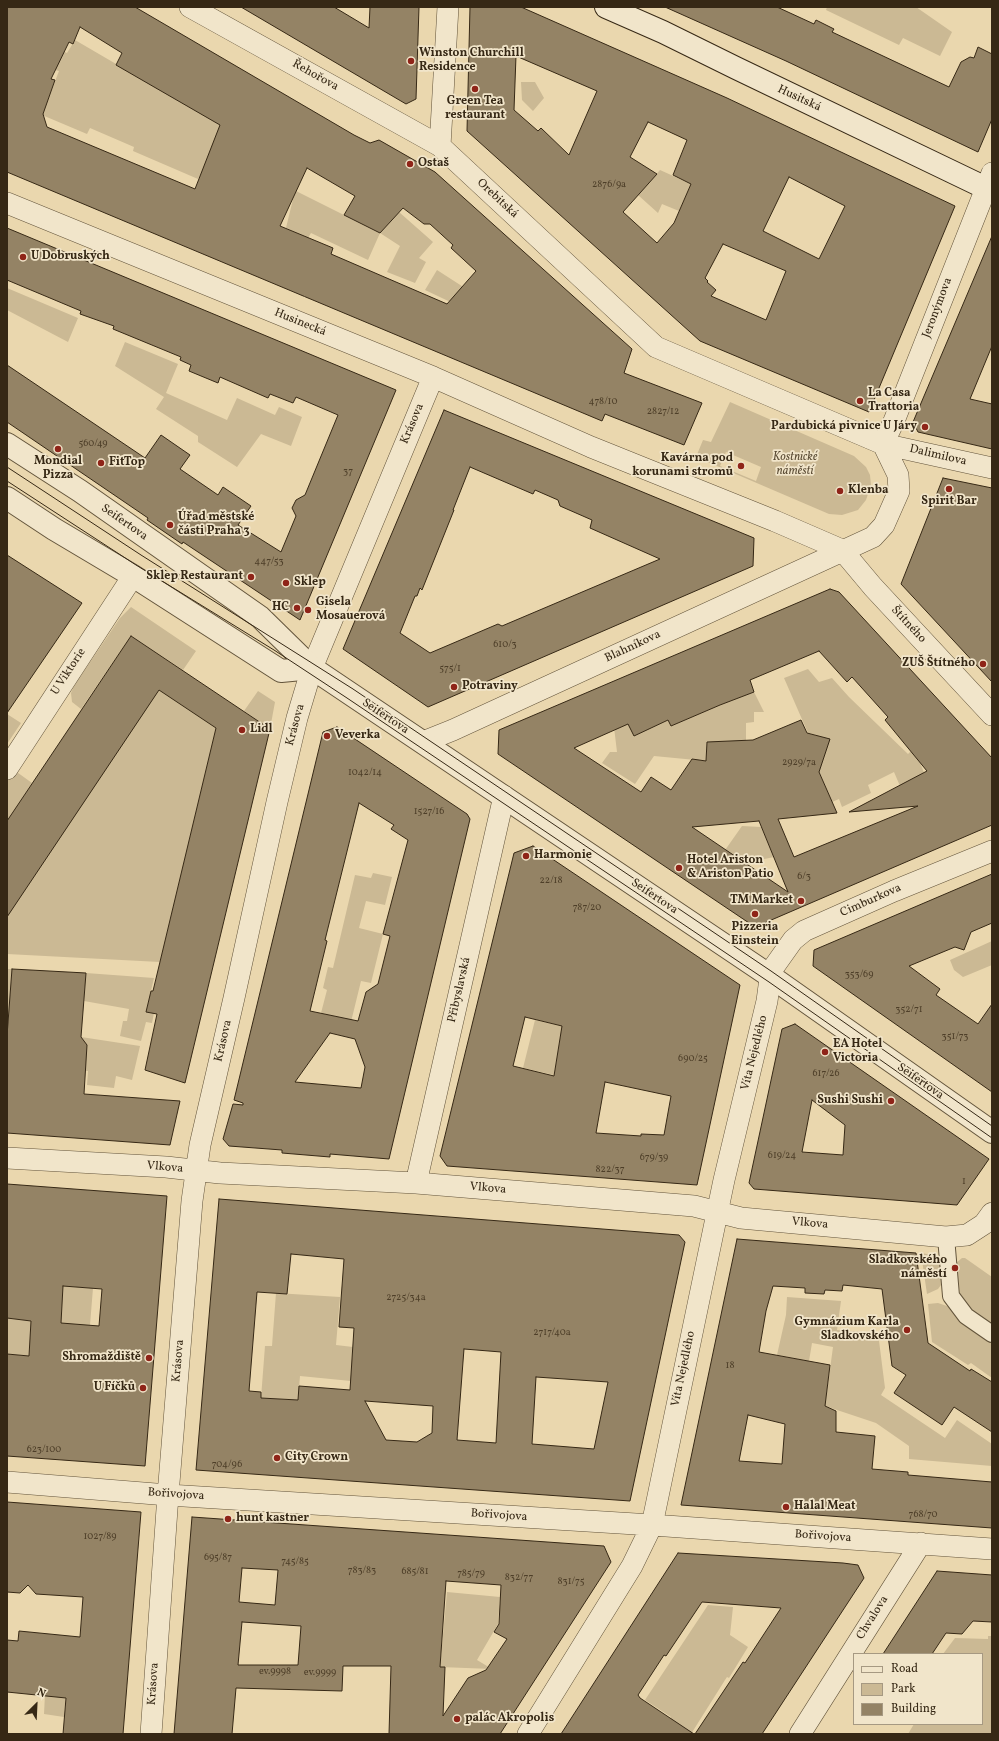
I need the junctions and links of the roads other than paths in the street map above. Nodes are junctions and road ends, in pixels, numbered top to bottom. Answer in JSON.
{"nodes":[{"id":1,"x":190,"y":7,"type":"edge"},
{"id":2,"x":448,"y":7,"type":"edge"},
{"id":3,"x":606,"y":7,"type":"edge"},
{"id":4,"x":440,"y":146,"type":"junction"},
{"id":5,"x":990,"y":184,"type":"edge"},
{"id":6,"x":7,"y":203,"type":"edge"},
{"id":7,"x":433,"y":377,"type":"junction"},
{"id":8,"x":7,"y":444,"type":"edge"},
{"id":9,"x":883,"y":444,"type":"junction"},
{"id":10,"x":992,"y":468,"type":"edge"},
{"id":11,"x":7,"y":498,"type":"edge"},
{"id":12,"x":842,"y":550,"type":"junction"},
{"id":13,"x":132,"y":576,"type":"junction"},
{"id":14,"x":312,"y":668,"type":"junction"},
{"id":15,"x":992,"y":715,"type":"edge"},
{"id":16,"x":423,"y":742,"type":"junction"},
{"id":17,"x":7,"y":770,"type":"edge"},
{"id":18,"x":504,"y":796,"type":"junction"},
{"id":19,"x":992,"y":851,"type":"edge"},
{"id":20,"x":770,"y":976,"type":"junction"},
{"id":21,"x":992,"y":1132,"type":"edge"},
{"id":22,"x":7,"y":1158,"type":"edge"},
{"id":23,"x":196,"y":1171,"type":"junction"},
{"id":24,"x":416,"y":1184,"type":"junction"},
{"id":25,"x":717,"y":1212,"type":"junction"},
{"id":26,"x":992,"y":1214,"type":"edge"},
{"id":27,"x":946,"y":1237,"type":"junction"},
{"id":28,"x":992,"y":1334,"type":"edge"},
{"id":29,"x":7,"y":1482,"type":"edge"},
{"id":30,"x":168,"y":1495,"type":"junction"},
{"id":31,"x":652,"y":1525,"type":"junction"},
{"id":32,"x":921,"y":1543,"type":"junction"},
{"id":33,"x":992,"y":1549,"type":"edge"},
{"id":34,"x":151,"y":1734,"type":"edge"},
{"id":35,"x":528,"y":1734,"type":"edge"},
{"id":36,"x":800,"y":1734,"type":"edge"}],
"edges":[{"from":1,"to":4,"type":"street","name":"Řehořova"},
{"from":2,"to":4,"type":"street"},
{"from":3,"to":5,"type":"street","name":"Husitská"},
{"from":4,"to":9,"type":"street","name":"Orebitská"},
{"from":5,"to":9,"type":"street","name":"Jeronýmova"},
{"from":6,"to":7,"type":"street","name":"Husinecká"},
{"from":7,"to":12,"type":"street","name":"Husinecká"},
{"from":7,"to":14,"type":"street","name":"Krásova"},
{"from":8,"to":14,"type":"street","name":"Seifertova"},
{"from":9,"to":10,"type":"street","name":"Dalimilova"},
{"from":9,"to":12,"type":"street"},
{"from":11,"to":13,"type":"street"},
{"from":12,"to":15,"type":"street","name":"Štítného"},
{"from":12,"to":16,"type":"street","name":"Blahníkova"},
{"from":13,"to":14,"type":"street"},
{"from":13,"to":17,"type":"street","name":"U Viktorie"},
{"from":14,"to":16,"type":"street","name":"Seifertova"},
{"from":14,"to":23,"type":"street","name":"Krásova"},
{"from":16,"to":18,"type":"street","name":"Seifertova"},
{"from":18,"to":20,"type":"street","name":"Seifertova"},
{"from":18,"to":24,"type":"street","name":"Přibyslavská"},
{"from":19,"to":20,"type":"street","name":"Cimburkova"},
{"from":20,"to":21,"type":"street","name":"Seifertova"},
{"from":20,"to":25,"type":"street","name":"Víta Nejedlého"},
{"from":22,"to":23,"type":"street","name":"Vlkova"},
{"from":23,"to":24,"type":"street","name":"Vlkova"},
{"from":23,"to":30,"type":"street","name":"Krásova"},
{"from":24,"to":25,"type":"street","name":"Vlkova"},
{"from":25,"to":27,"type":"street","name":"Vlkova"},
{"from":25,"to":31,"type":"street","name":"Víta Nejedlého"},
{"from":26,"to":27,"type":"street","name":"Vlkova"},
{"from":27,"to":28,"type":"street"},
{"from":29,"to":30,"type":"street","name":"Bořivojova"},
{"from":30,"to":31,"type":"street","name":"Bořivojova"},
{"from":30,"to":34,"type":"street","name":"Krásova"},
{"from":31,"to":32,"type":"street","name":"Bořivojova"},
{"from":31,"to":35,"type":"street","name":"Víta Nejedlého"},
{"from":32,"to":33,"type":"street","name":"Bořivojova"},
{"from":32,"to":36,"type":"street","name":"Chvalova"}]}
